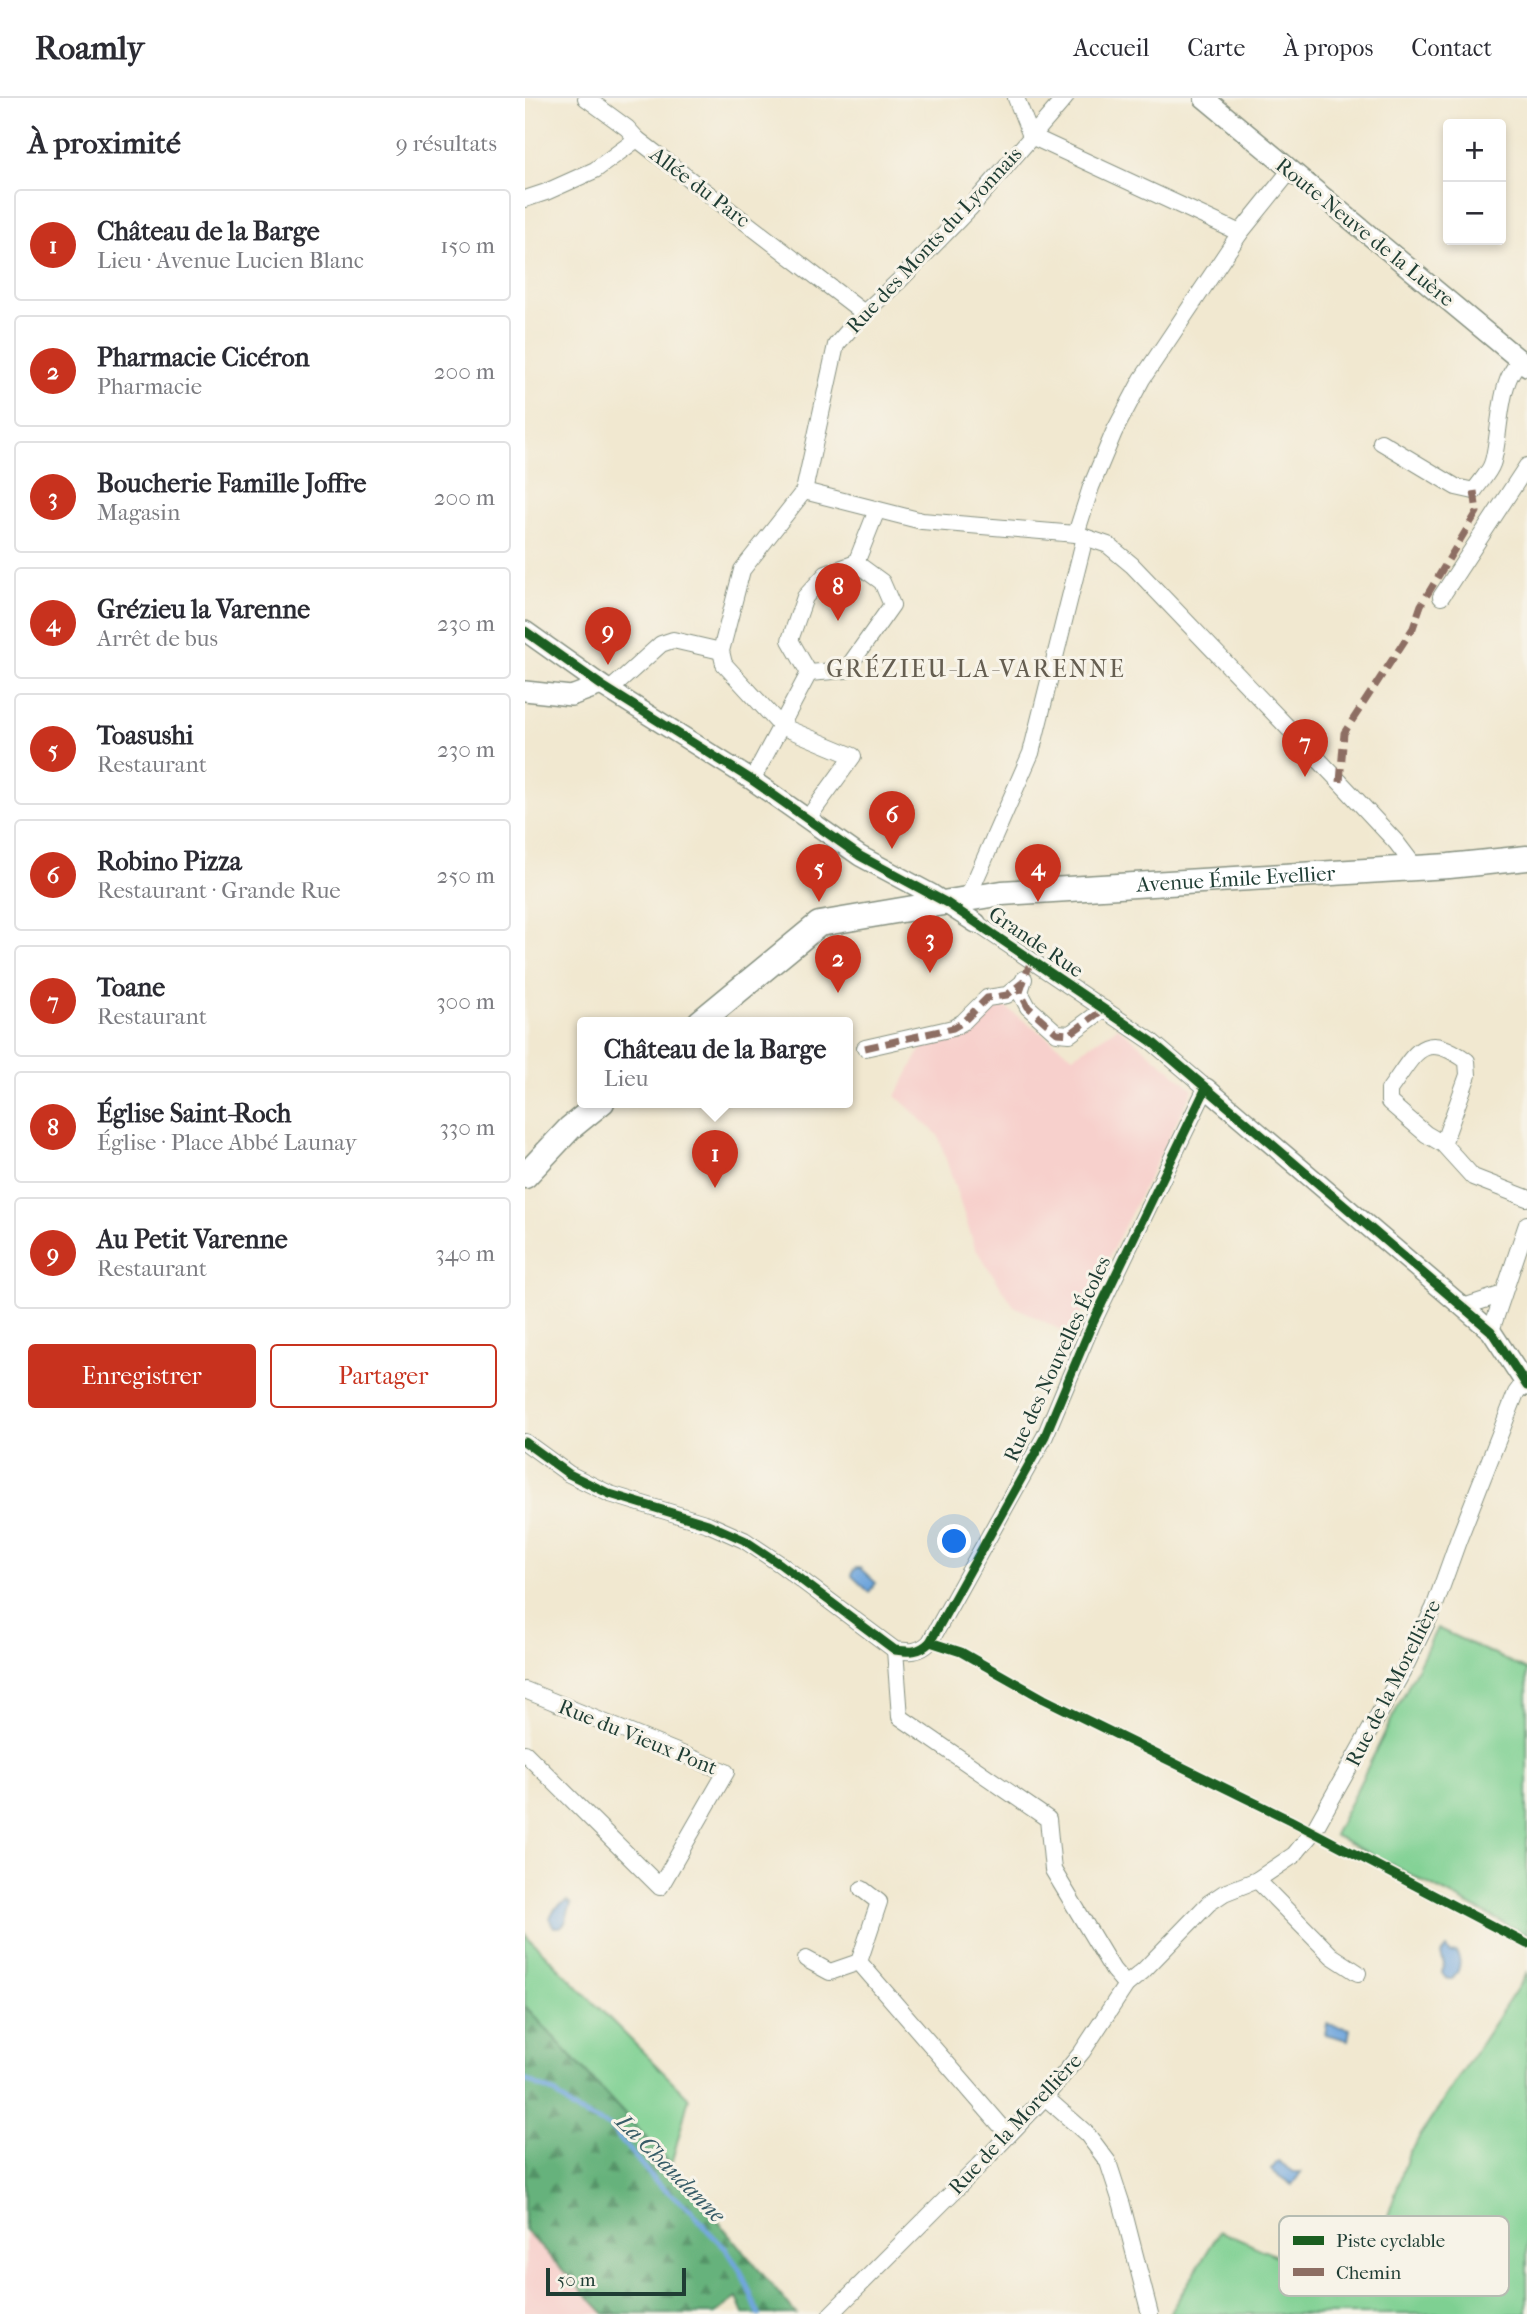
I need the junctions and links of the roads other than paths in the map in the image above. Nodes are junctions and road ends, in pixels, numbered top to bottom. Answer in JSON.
{"nodes":[{"id":1,"x":586,"y":98,"type":"edge"},
{"id":2,"x":1016,"y":98,"type":"edge"},
{"id":3,"x":1065,"y":98,"type":"edge"},
{"id":4,"x":1204,"y":98,"type":"edge"},
{"id":5,"x":1031,"y":136,"type":"junction"},
{"id":6,"x":637,"y":139,"type":"junction"},
{"id":7,"x":1290,"y":171,"type":"junction"},
{"id":8,"x":525,"y":199,"type":"edge"},
{"id":9,"x":1240,"y":233,"type":"junction"},
{"id":10,"x":864,"y":313,"type":"junction"},
{"id":11,"x":1525,"y":362,"type":"edge"},
{"id":12,"x":1381,"y":442,"type":"dead end"},
{"id":13,"x":1527,"y":466,"type":"edge"},
{"id":14,"x":803,"y":491,"type":"junction"},
{"id":15,"x":877,"y":510,"type":"junction"},
{"id":16,"x":1081,"y":536,"type":"junction"},
{"id":17,"x":856,"y":563,"type":"junction"},
{"id":18,"x":1441,"y":597,"type":"dead end"},
{"id":19,"x":525,"y":631,"type":"edge"},
{"id":20,"x":721,"y":651,"type":"junction"},
{"id":21,"x":809,"y":673,"type":"junction"},
{"id":22,"x":605,"y":687,"type":"junction"},
{"id":23,"x":525,"y":691,"type":"edge"},
{"id":24,"x":781,"y":726,"type":"junction"},
{"id":25,"x":752,"y":780,"type":"junction"},
{"id":26,"x":808,"y":818,"type":"junction"},
{"id":27,"x":1527,"y":858,"type":"edge"},
{"id":28,"x":1415,"y":867,"type":"junction"},
{"id":29,"x":957,"y":901,"type":"junction"},
{"id":30,"x":977,"y":923,"type":"joint"},
{"id":31,"x":1031,"y":960,"type":"junction"},
{"id":32,"x":1023,"y":983,"type":"junction"},
{"id":33,"x":1104,"y":1009,"type":"junction"},
{"id":34,"x":706,"y":1017,"type":"edge"},
{"id":35,"x":865,"y":1048,"type":"dead end"},
{"id":36,"x":1206,"y":1088,"type":"junction"},
{"id":37,"x":595,"y":1108,"type":"edge"},
{"id":38,"x":1443,"y":1144,"type":"junction"},
{"id":39,"x":525,"y":1177,"type":"edge"},
{"id":40,"x":1527,"y":1198,"type":"edge"},
{"id":41,"x":1527,"y":1225,"type":"edge"},
{"id":42,"x":1503,"y":1294,"type":"junction"},
{"id":43,"x":1463,"y":1307,"type":"junction"},
{"id":44,"x":1491,"y":1331,"type":"junction"},
{"id":45,"x":1525,"y":1385,"type":"edge"},
{"id":46,"x":525,"y":1442,"type":"edge"},
{"id":47,"x":895,"y":1650,"type":"junction"},
{"id":48,"x":525,"y":1690,"type":"edge"},
{"id":49,"x":525,"y":1753,"type":"edge"},
{"id":50,"x":1257,"y":1880,"type":"junction"},
{"id":51,"x":862,"y":1889,"type":"dead end"},
{"id":52,"x":806,"y":1959,"type":"dead end"},
{"id":53,"x":859,"y":1962,"type":"junction"},
{"id":54,"x":1358,"y":1973,"type":"dead end"},
{"id":55,"x":1126,"y":1985,"type":"junction"},
{"id":56,"x":1045,"y":2097,"type":"junction"},
{"id":57,"x":1008,"y":2134,"type":"junction"},
{"id":58,"x":831,"y":2314,"type":"edge"},
{"id":59,"x":1150,"y":2314,"type":"edge"}],
"edges":[{"from":1,"to":6,"type":"street"},
{"from":2,"to":5,"type":"street","name":"Rue des Monts du Lyonnais"},
{"from":3,"to":5,"type":"street"},
{"from":4,"to":7,"type":"street","name":"Route Neuve de la Luère"},
{"from":5,"to":9,"type":"street"},
{"from":5,"to":10,"type":"street","name":"Rue des Monts du Lyonnais"},
{"from":6,"to":8,"type":"street","name":"Allée du Parc"},
{"from":6,"to":10,"type":"street","name":"Allée du Parc"},
{"from":7,"to":9,"type":"street"},
{"from":7,"to":11,"type":"street","name":"Route Neuve de la Luère"},
{"from":9,"to":16,"type":"street"},
{"from":10,"to":14,"type":"street","name":"Rue des Monts du Lyonnais"},
{"from":11,"to":12,"type":"street"},
{"from":13,"to":18,"type":"street"},
{"from":14,"to":15,"type":"street"},
{"from":14,"to":20,"type":"street","name":"Rue des Monts du Lyonnais"},
{"from":15,"to":16,"type":"street"},
{"from":15,"to":17,"type":"street"},
{"from":16,"to":28,"type":"street"},
{"from":16,"to":29,"type":"street"},
{"from":17,"to":21,"type":"street"},
{"from":17,"to":21,"type":"street"},
{"from":19,"to":22,"type":"street","name":"Grande Rue"},
{"from":20,"to":22,"type":"street"},
{"from":20,"to":24,"type":"street"},
{"from":21,"to":24,"type":"street"},
{"from":22,"to":23,"type":"street"},
{"from":22,"to":25,"type":"street","name":"Grande Rue"},
{"from":24,"to":25,"type":"street"},
{"from":24,"to":26,"type":"street"},
{"from":25,"to":26,"type":"street","name":"Grande Rue"},
{"from":26,"to":29,"type":"street","name":"Grande Rue"},
{"from":27,"to":28,"type":"main road","name":"Avenue Émile Evellier"},
{"from":28,"to":29,"type":"main road","name":"Avenue Émile Evellier"},
{"from":29,"to":30,"type":"street","name":"Grande Rue"},
{"from":29,"to":34,"type":"main road","name":"Avenue Émile Evellier"},
{"from":30,"to":31,"type":"street","name":"Grande Rue"},
{"from":31,"to":32,"type":"street"},
{"from":31,"to":33,"type":"street","name":"Grande Rue"},
{"from":32,"to":33,"type":"street"},
{"from":32,"to":35,"type":"street"},
{"from":33,"to":36,"type":"street","name":"Grande Rue"},
{"from":36,"to":43,"type":"street","name":"Grande Rue"},
{"from":36,"to":47,"type":"street","name":"Rue des Nouvelles Écoles"},
{"from":37,"to":39,"type":"main road"},
{"from":38,"to":38,"type":"street"},
{"from":38,"to":40,"type":"street"},
{"from":41,"to":42,"type":"street"},
{"from":42,"to":43,"type":"street"},
{"from":42,"to":44,"type":"street"},
{"from":43,"to":44,"type":"street","name":"Grande Rue"},
{"from":44,"to":45,"type":"street","name":"Grande Rue"},
{"from":45,"to":50,"type":"street","name":"Rue de la Morellière"},
{"from":46,"to":47,"type":"street"},
{"from":47,"to":55,"type":"street"},
{"from":48,"to":49,"type":"street","name":"Rue du Vieux Pont"},
{"from":50,"to":54,"type":"street"},
{"from":50,"to":55,"type":"street","name":"Rue de la Morellière"},
{"from":51,"to":53,"type":"street"},
{"from":52,"to":53,"type":"street"},
{"from":53,"to":57,"type":"street"},
{"from":55,"to":56,"type":"street","name":"Rue de la Morellière"},
{"from":56,"to":57,"type":"street","name":"Rue de la Morellière"},
{"from":56,"to":59,"type":"street"},
{"from":57,"to":58,"type":"street","name":"Rue de la Morellière"}]}
